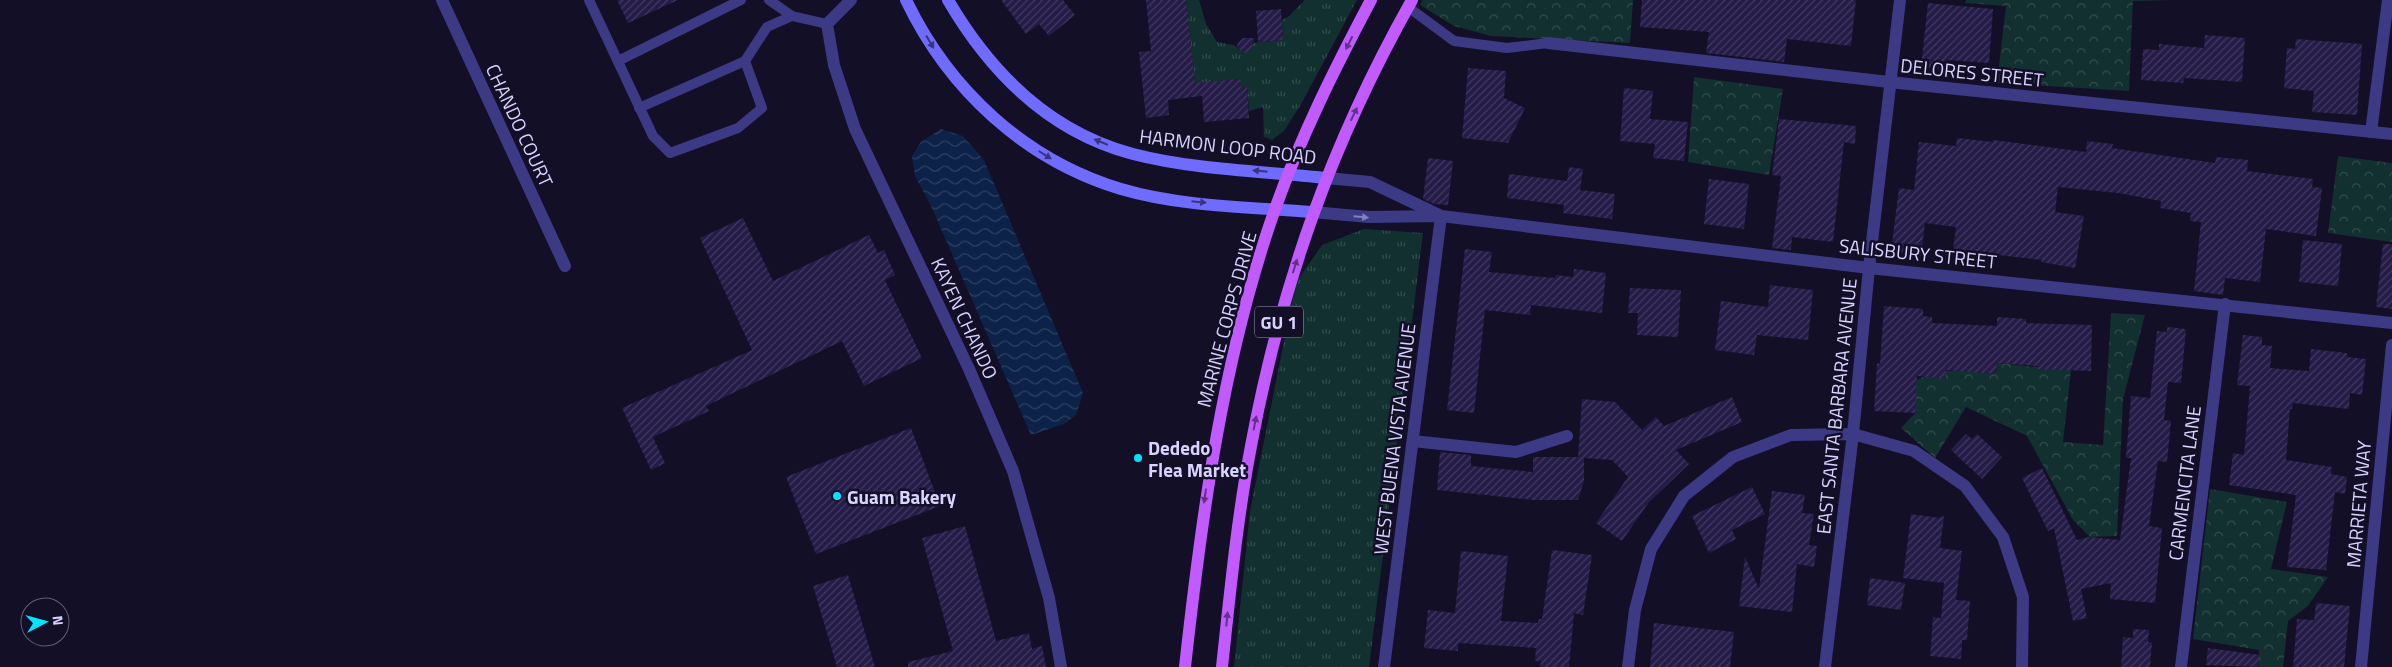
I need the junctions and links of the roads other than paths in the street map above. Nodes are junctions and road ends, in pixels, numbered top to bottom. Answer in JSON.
{"nodes":[{"id":1,"x":442,"y":0,"type":"edge"},
{"id":2,"x":588,"y":0,"type":"edge"},
{"id":3,"x":741,"y":0,"type":"edge"},
{"id":4,"x":770,"y":0,"type":"edge"},
{"id":5,"x":851,"y":0,"type":"edge"},
{"id":6,"x":906,"y":0,"type":"edge"},
{"id":7,"x":948,"y":0,"type":"edge"},
{"id":8,"x":1371,"y":0,"type":"edge"},
{"id":9,"x":1900,"y":0,"type":"edge"},
{"id":10,"x":2388,"y":0,"type":"edge"},
{"id":11,"x":1410,"y":4,"type":"edge"},
{"id":12,"x":792,"y":16,"type":"junction"},
{"id":13,"x":827,"y":24,"type":"junction"},
{"id":14,"x":1548,"y":43,"type":"joint"},
{"id":15,"x":618,"y":61,"type":"junction"},
{"id":16,"x":745,"y":61,"type":"junction"},
{"id":17,"x":1889,"y":82,"type":"junction"},
{"id":18,"x":639,"y":108,"type":"junction"},
{"id":19,"x":2371,"y":132,"type":"junction"},
{"id":20,"x":2392,"y":134,"type":"edge"},
{"id":21,"x":1288,"y":174,"type":"junction"},
{"id":22,"x":1326,"y":178,"type":"junction"},
{"id":23,"x":1275,"y":209,"type":"junction"},
{"id":24,"x":1312,"y":212,"type":"junction"},
{"id":25,"x":1441,"y":216,"type":"junction"},
{"id":26,"x":565,"y":266,"type":"dead end"},
{"id":27,"x":1869,"y":268,"type":"junction"},
{"id":28,"x":2225,"y":304,"type":"junction"},
{"id":29,"x":2392,"y":323,"type":"edge"},
{"id":30,"x":2392,"y":345,"type":"edge"},
{"id":31,"x":1853,"y":434,"type":"junction"},
{"id":32,"x":1567,"y":436,"type":"dead end"},
{"id":33,"x":1413,"y":441,"type":"junction"},
{"id":34,"x":1061,"y":667,"type":"edge"},
{"id":35,"x":1185,"y":667,"type":"edge"},
{"id":36,"x":1222,"y":667,"type":"edge"},
{"id":37,"x":1384,"y":667,"type":"edge"},
{"id":38,"x":1628,"y":667,"type":"edge"},
{"id":39,"x":1825,"y":667,"type":"edge"},
{"id":40,"x":2022,"y":667,"type":"edge"},
{"id":41,"x":2181,"y":667,"type":"edge"},
{"id":42,"x":2361,"y":667,"type":"edge"}],
"edges":[{"from":1,"to":26,"type":"street","name":"CHANDO COURT"},
{"from":2,"to":15,"type":"lane"},
{"from":3,"to":15,"type":"lane"},
{"from":4,"to":12,"type":"lane"},
{"from":5,"to":13,"type":"street"},
{"from":6,"to":23,"type":"main road","one_way":true},
{"from":21,"to":7,"type":"main road","name":"HARMON LOOP ROAD","one_way":true},
{"from":8,"to":21,"type":"main road","name":"MARINE CORPS DRIVE","number":"GU 1","one_way":true},
{"from":9,"to":17,"type":"street","name":"EAST SANTA BARBARA AVENUE"},
{"from":10,"to":19,"type":"street"},
{"from":11,"to":14,"type":"lane"},
{"from":22,"to":11,"type":"main road","number":"GU 1","one_way":true},
{"from":12,"to":13,"type":"lane"},
{"from":12,"to":16,"type":"lane"},
{"from":13,"to":34,"type":"street","name":"KAYEN CHANDO"},
{"from":14,"to":17,"type":"street","name":"DELORES STREET"},
{"from":15,"to":18,"type":"lane"},
{"from":16,"to":18,"type":"lane"},
{"from":16,"to":18,"type":"lane"},
{"from":17,"to":19,"type":"street","name":"DELORES STREET"},
{"from":17,"to":27,"type":"street","name":"EAST SANTA BARBARA AVENUE"},
{"from":19,"to":20,"type":"street","name":"DELORES STREET"},
{"from":21,"to":22,"type":"main road","name":"HARMON LOOP ROAD"},
{"from":21,"to":23,"type":"main road","name":"MARINE CORPS DRIVE","number":"GU 1"},
{"from":22,"to":24,"type":"main road","number":"GU 1"},
{"from":22,"to":25,"type":"street","name":"SALISBURY STREET"},
{"from":23,"to":24,"type":"main road"},
{"from":23,"to":35,"type":"main road","name":"MARINE CORPS DRIVE","number":"GU 1","one_way":true},
{"from":24,"to":25,"type":"street","name":"SALISBURY STREET","one_way":true},
{"from":36,"to":24,"type":"main road","number":"GU 1","one_way":true},
{"from":25,"to":27,"type":"street","name":"SALISBURY STREET"},
{"from":25,"to":33,"type":"street","name":"WEST BUENA VISTA AVENUE"},
{"from":27,"to":28,"type":"street","name":"SALISBURY STREET"},
{"from":27,"to":31,"type":"street","name":"EAST SANTA BARBARA AVENUE"},
{"from":28,"to":29,"type":"street","name":"SALISBURY STREET"},
{"from":28,"to":41,"type":"street","name":"CARMENCITA LANE"},
{"from":30,"to":42,"type":"street","name":"MARRIETA WAY"},
{"from":31,"to":38,"type":"street"},
{"from":31,"to":39,"type":"street","name":"EAST SANTA BARBARA AVENUE"},
{"from":31,"to":40,"type":"street"},
{"from":32,"to":33,"type":"street"},
{"from":33,"to":37,"type":"street","name":"WEST BUENA VISTA AVENUE"}]}
